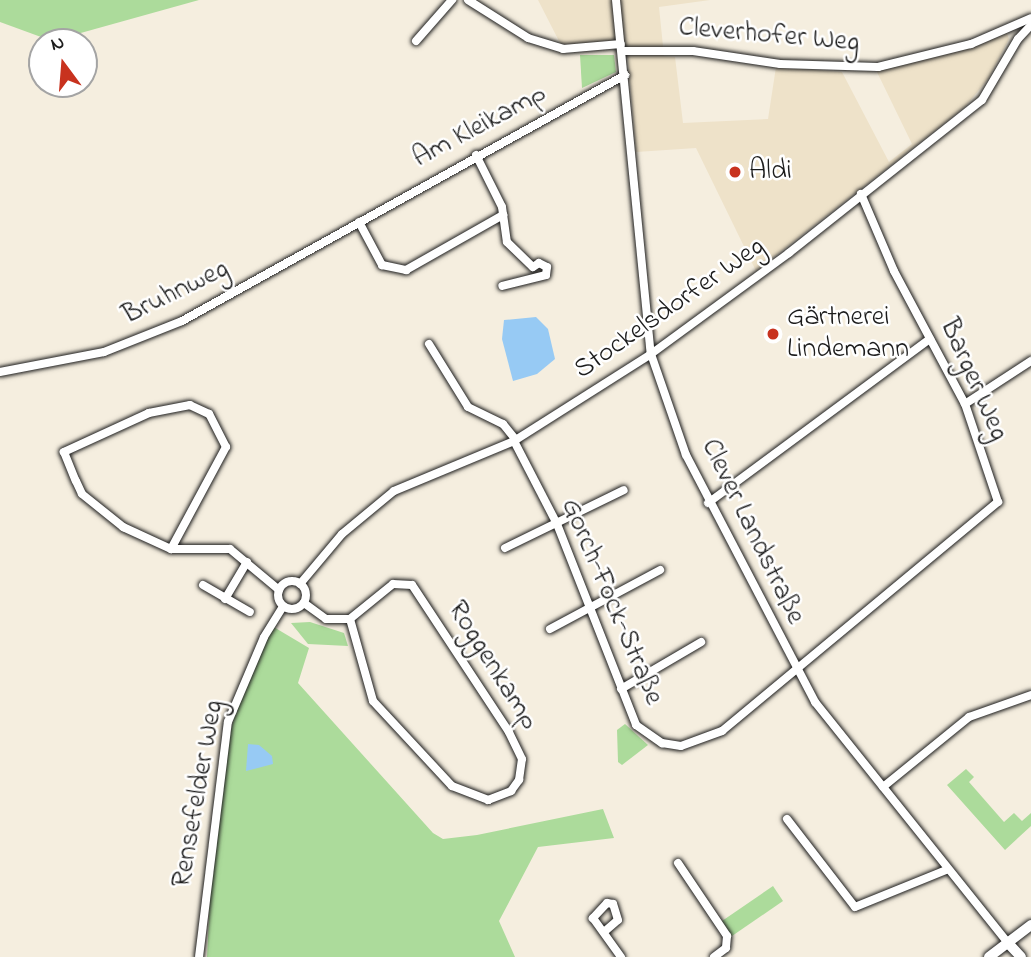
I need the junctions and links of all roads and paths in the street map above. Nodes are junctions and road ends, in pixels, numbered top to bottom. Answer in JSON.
{"nodes":[{"id":1,"x":452,"y":0,"type":"edge"},
{"id":2,"x":468,"y":0,"type":"edge"},
{"id":3,"x":616,"y":0,"type":"edge"},
{"id":4,"x":1031,"y":18,"type":"edge"},
{"id":5,"x":1031,"y":25,"type":"edge"},
{"id":6,"x":416,"y":41,"type":"dead end"},
{"id":7,"x":621,"y":48,"type":"junction"},
{"id":8,"x":625,"y":75,"type":"junction"},
{"id":9,"x":476,"y":155,"type":"junction"},
{"id":10,"x":861,"y":194,"type":"junction"},
{"id":11,"x":503,"y":215,"type":"junction"},
{"id":12,"x":359,"y":222,"type":"junction"},
{"id":13,"x":533,"y":267,"type":"junction"},
{"id":14,"x":536,"y":277,"type":"junction"},
{"id":15,"x":502,"y":286,"type":"dead end"},
{"id":16,"x":930,"y":339,"type":"junction"},
{"id":17,"x":429,"y":344,"type":"dead end"},
{"id":18,"x":651,"y":354,"type":"junction"},
{"id":19,"x":1031,"y":361,"type":"edge"},
{"id":20,"x":0,"y":372,"type":"edge"},
{"id":21,"x":965,"y":404,"type":"junction"},
{"id":22,"x":514,"y":440,"type":"junction"},
{"id":23,"x":624,"y":490,"type":"dead end"},
{"id":24,"x":708,"y":503,"type":"junction"},
{"id":25,"x":557,"y":524,"type":"junction"},
{"id":26,"x":506,"y":548,"type":"dead end"},
{"id":27,"x":171,"y":549,"type":"junction"},
{"id":28,"x":247,"y":562,"type":"junction"},
{"id":29,"x":660,"y":570,"type":"dead end"},
{"id":30,"x":300,"y":584,"type":"junction"},
{"id":31,"x":203,"y":585,"type":"dead end"},
{"id":32,"x":279,"y":590,"type":"junction"},
{"id":33,"x":225,"y":599,"type":"junction"},
{"id":34,"x":304,"y":603,"type":"junction"},
{"id":35,"x":283,"y":606,"type":"junction"},
{"id":36,"x":592,"y":609,"type":"junction"},
{"id":37,"x":250,"y":612,"type":"dead end"},
{"id":38,"x":350,"y":619,"type":"junction"},
{"id":39,"x":550,"y":629,"type":"dead end"},
{"id":40,"x":701,"y":642,"type":"dead end"},
{"id":41,"x":796,"y":670,"type":"junction"},
{"id":42,"x":621,"y":689,"type":"junction"},
{"id":43,"x":1031,"y":695,"type":"edge"},
{"id":44,"x":883,"y":787,"type":"junction"},
{"id":45,"x":787,"y":819,"type":"dead end"},
{"id":46,"x":678,"y":863,"type":"dead end"},
{"id":47,"x":946,"y":870,"type":"junction"},
{"id":48,"x":1031,"y":925,"type":"edge"},
{"id":49,"x":604,"y":932,"type":"dead end"},
{"id":50,"x":1008,"y":943,"type":"junction"},
{"id":51,"x":726,"y":954,"type":"edge"},
{"id":52,"x":199,"y":957,"type":"edge"},
{"id":53,"x":621,"y":957,"type":"edge"},
{"id":54,"x":714,"y":957,"type":"edge"},
{"id":55,"x":989,"y":957,"type":"edge"},
{"id":56,"x":1021,"y":957,"type":"edge"}],
"edges":[{"from":1,"to":6,"type":"street"},
{"from":2,"to":7,"type":"street","name":"Cleverhofer Weg"},
{"from":3,"to":7,"type":"street","name":"Clever Landstraße"},
{"from":4,"to":7,"type":"street","name":"Cleverhofer Weg"},
{"from":5,"to":10,"type":"street","name":"Stockelsdorfer Weg"},
{"from":7,"to":8,"type":"street","name":"Clever Landstraße"},
{"from":8,"to":9,"type":"street","name":"Am Kleikamp"},
{"from":8,"to":18,"type":"street","name":"Clever Landstraße"},
{"from":9,"to":11,"type":"street"},
{"from":9,"to":12,"type":"street","name":"Am Kleikamp"},
{"from":10,"to":16,"type":"street","name":"Barger Weg"},
{"from":10,"to":18,"type":"street","name":"Stockelsdorfer Weg"},
{"from":11,"to":12,"type":"street"},
{"from":11,"to":13,"type":"street"},
{"from":12,"to":20,"type":"street","name":"Bruhnweg"},
{"from":13,"to":14,"type":"street"},
{"from":13,"to":14,"type":"street"},
{"from":14,"to":15,"type":"street"},
{"from":16,"to":21,"type":"street","name":"Barger Weg"},
{"from":16,"to":24,"type":"street"},
{"from":17,"to":22,"type":"street"},
{"from":18,"to":22,"type":"street","name":"Stockelsdorfer Weg"},
{"from":18,"to":24,"type":"street","name":"Clever Landstraße"},
{"from":19,"to":21,"type":"street"},
{"from":21,"to":41,"type":"street","name":"Barger Weg"},
{"from":22,"to":25,"type":"street","name":"Gorch-Fock-Straße"},
{"from":22,"to":30,"type":"street","name":"Stockelsdorfer Weg"},
{"from":23,"to":25,"type":"street"},
{"from":24,"to":41,"type":"street","name":"Clever Landstraße"},
{"from":25,"to":26,"type":"street"},
{"from":25,"to":36,"type":"street","name":"Gorch-Fock-Straße"},
{"from":27,"to":27,"type":"street"},
{"from":27,"to":28,"type":"street"},
{"from":28,"to":32,"type":"street"},
{"from":28,"to":33,"type":"street"},
{"from":29,"to":36,"type":"street"},
{"from":30,"to":32,"type":"street"},
{"from":30,"to":34,"type":"street"},
{"from":31,"to":33,"type":"street"},
{"from":32,"to":35,"type":"street"},
{"from":33,"to":37,"type":"street"},
{"from":34,"to":35,"type":"street"},
{"from":34,"to":38,"type":"street"},
{"from":35,"to":52,"type":"street","name":"Rensefelder Weg"},
{"from":36,"to":39,"type":"street"},
{"from":36,"to":42,"type":"street","name":"Gorch-Fock-Straße"},
{"from":38,"to":38,"type":"street","name":"Roggenkamp"},
{"from":40,"to":42,"type":"street"},
{"from":41,"to":42,"type":"street","name":"Gorch-Fock-Straße"},
{"from":41,"to":44,"type":"street","name":"Clever Landstraße"},
{"from":43,"to":44,"type":"street"},
{"from":44,"to":47,"type":"street","name":"Clever Landstraße"},
{"from":45,"to":47,"type":"street"},
{"from":46,"to":51,"type":"street"},
{"from":47,"to":50,"type":"street","name":"Clever Landstraße"},
{"from":48,"to":50,"type":"main road"},
{"from":49,"to":53,"type":"street"},
{"from":50,"to":55,"type":"main road"},
{"from":50,"to":56,"type":"street","name":"Clever Landstraße"},
{"from":51,"to":54,"type":"street"}]}
